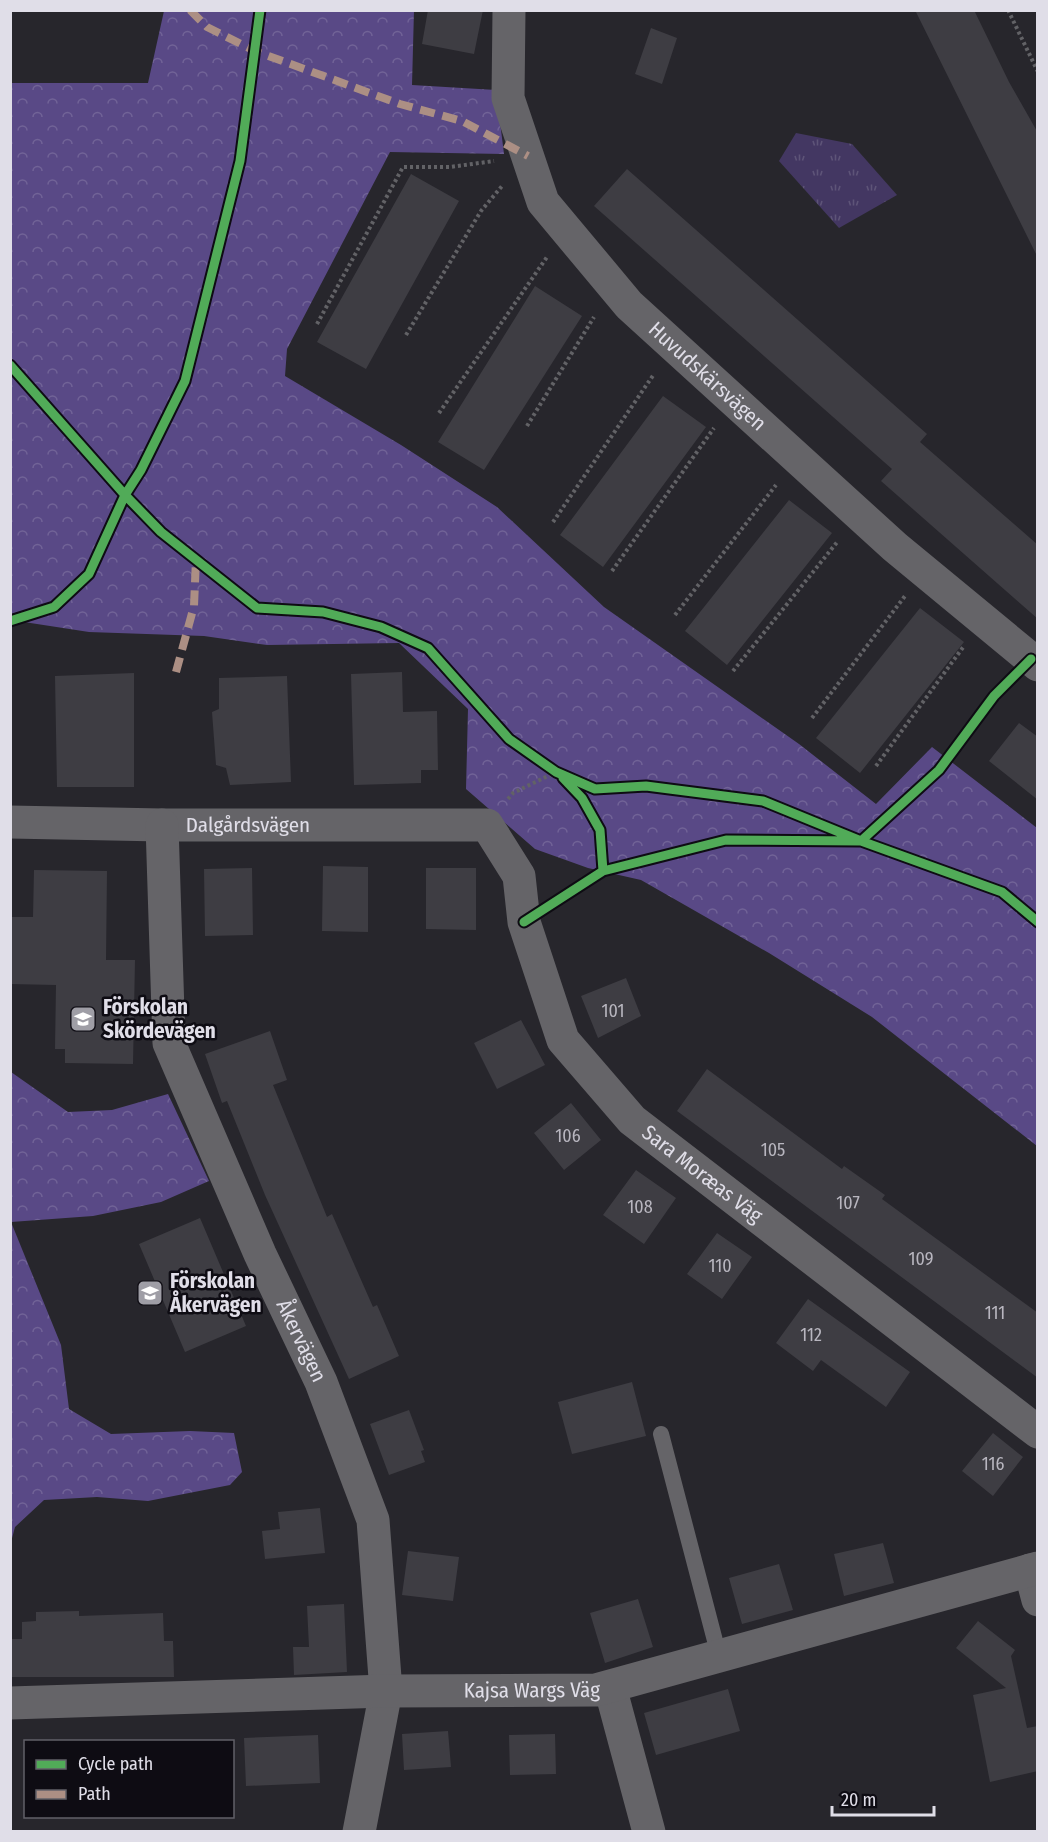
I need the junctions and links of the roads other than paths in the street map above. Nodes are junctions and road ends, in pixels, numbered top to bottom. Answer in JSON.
{"nodes":[{"id":1,"x":509,"y":10,"type":"edge"},
{"id":2,"x":1038,"y":665,"type":"edge"},
{"id":3,"x":10,"y":822,"type":"edge"},
{"id":4,"x":162,"y":825,"type":"junction"},
{"id":5,"x":487,"y":825,"type":"joint"},
{"id":6,"x":1038,"y":1432,"type":"edge"},
{"id":7,"x":661,"y":1434,"type":"dead end"},
{"id":8,"x":1035,"y":1579,"type":"edge"},
{"id":9,"x":719,"y":1656,"type":"junction"},
{"id":10,"x":610,"y":1687,"type":"junction"},
{"id":11,"x":386,"y":1691,"type":"junction"},
{"id":12,"x":10,"y":1703,"type":"edge"},
{"id":13,"x":359,"y":1832,"type":"edge"},
{"id":14,"x":649,"y":1832,"type":"edge"}],
"edges":[{"from":1,"to":2,"type":"street","name":"Huvudskärsvägen"},
{"from":3,"to":4,"type":"street","name":"Dalgårdsvägen"},
{"from":4,"to":5,"type":"street","name":"Dalgårdsvägen"},
{"from":4,"to":11,"type":"street","name":"Åkervägen"},
{"from":5,"to":6,"type":"street","name":"Sara Moræas Väg"},
{"from":7,"to":9,"type":"lane"},
{"from":8,"to":9,"type":"street","name":"Kajsa Wargs Väg"},
{"from":9,"to":10,"type":"street","name":"Kajsa Wargs Väg"},
{"from":10,"to":11,"type":"street","name":"Kajsa Wargs Väg"},
{"from":10,"to":14,"type":"street"},
{"from":11,"to":12,"type":"street","name":"Kajsa Wargs Väg"},
{"from":11,"to":13,"type":"street","name":"Åkervägen"}]}
